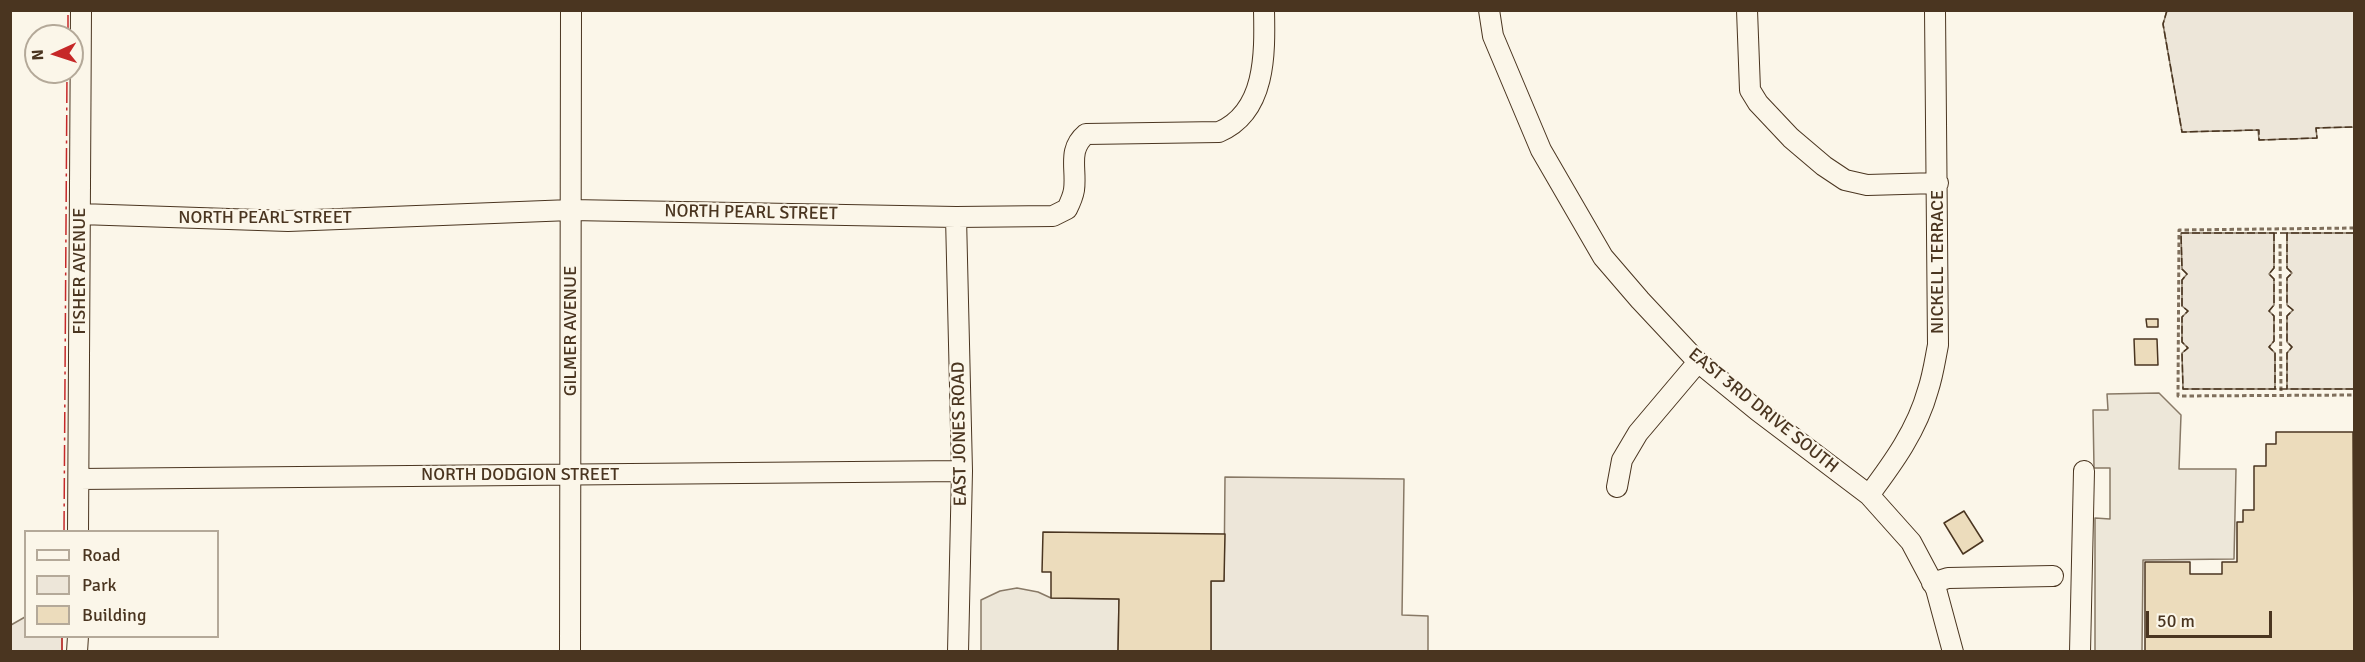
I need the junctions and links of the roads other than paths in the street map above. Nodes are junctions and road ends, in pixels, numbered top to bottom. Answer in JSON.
{"nodes":[{"id":1,"x":81,"y":10,"type":"edge"},
{"id":2,"x":571,"y":10,"type":"edge"},
{"id":3,"x":1264,"y":10,"type":"edge"},
{"id":4,"x":1489,"y":10,"type":"edge"},
{"id":5,"x":1747,"y":10,"type":"edge"},
{"id":6,"x":1935,"y":10,"type":"edge"},
{"id":7,"x":1938,"y":183,"type":"junction"},
{"id":8,"x":571,"y":210,"type":"junction"},
{"id":9,"x":80,"y":214,"type":"junction"},
{"id":10,"x":956,"y":217,"type":"junction"},
{"id":11,"x":1698,"y":362,"type":"junction"},
{"id":12,"x":962,"y":471,"type":"junction"},
{"id":13,"x":2084,"y":471,"type":"dead end"},
{"id":14,"x":570,"y":475,"type":"junction"},
{"id":15,"x":79,"y":479,"type":"junction"},
{"id":16,"x":1617,"y":487,"type":"dead end"},
{"id":17,"x":1869,"y":495,"type":"junction"},
{"id":18,"x":78,"y":530,"type":"edge"},
{"id":19,"x":2054,"y":576,"type":"dead end"},
{"id":20,"x":1932,"y":582,"type":"junction"},
{"id":21,"x":570,"y":651,"type":"edge"},
{"id":22,"x":958,"y":651,"type":"edge"},
{"id":23,"x":1953,"y":651,"type":"edge"},
{"id":24,"x":2080,"y":651,"type":"edge"}],
"edges":[{"from":1,"to":9,"type":"street","name":"FISHER AVENUE"},
{"from":2,"to":8,"type":"street","name":"GILMER AVENUE"},
{"from":3,"to":10,"type":"street","name":"NORTH PEARL STREET"},
{"from":4,"to":11,"type":"street","name":"EAST 3RD DRIVE SOUTH"},
{"from":5,"to":7,"type":"street"},
{"from":6,"to":7,"type":"street","name":"NICKELL TERRACE"},
{"from":7,"to":17,"type":"street","name":"NICKELL TERRACE"},
{"from":8,"to":9,"type":"street","name":"NORTH PEARL STREET"},
{"from":8,"to":10,"type":"street","name":"NORTH PEARL STREET"},
{"from":8,"to":14,"type":"street","name":"GILMER AVENUE"},
{"from":9,"to":15,"type":"street","name":"FISHER AVENUE"},
{"from":10,"to":12,"type":"street","name":"EAST JONES ROAD"},
{"from":11,"to":16,"type":"street"},
{"from":11,"to":17,"type":"street","name":"EAST 3RD DRIVE SOUTH"},
{"from":12,"to":14,"type":"street","name":"NORTH DODGION STREET"},
{"from":12,"to":22,"type":"street","name":"EAST JONES ROAD"},
{"from":13,"to":24,"type":"street"},
{"from":14,"to":15,"type":"street","name":"NORTH DODGION STREET"},
{"from":14,"to":21,"type":"street","name":"GILMER AVENUE"},
{"from":15,"to":18,"type":"street","name":"FISHER AVENUE"},
{"from":17,"to":20,"type":"street","name":"EAST 3RD DRIVE SOUTH"},
{"from":19,"to":20,"type":"street"},
{"from":20,"to":23,"type":"street","name":"EAST 3RD DRIVE SOUTH"}]}
